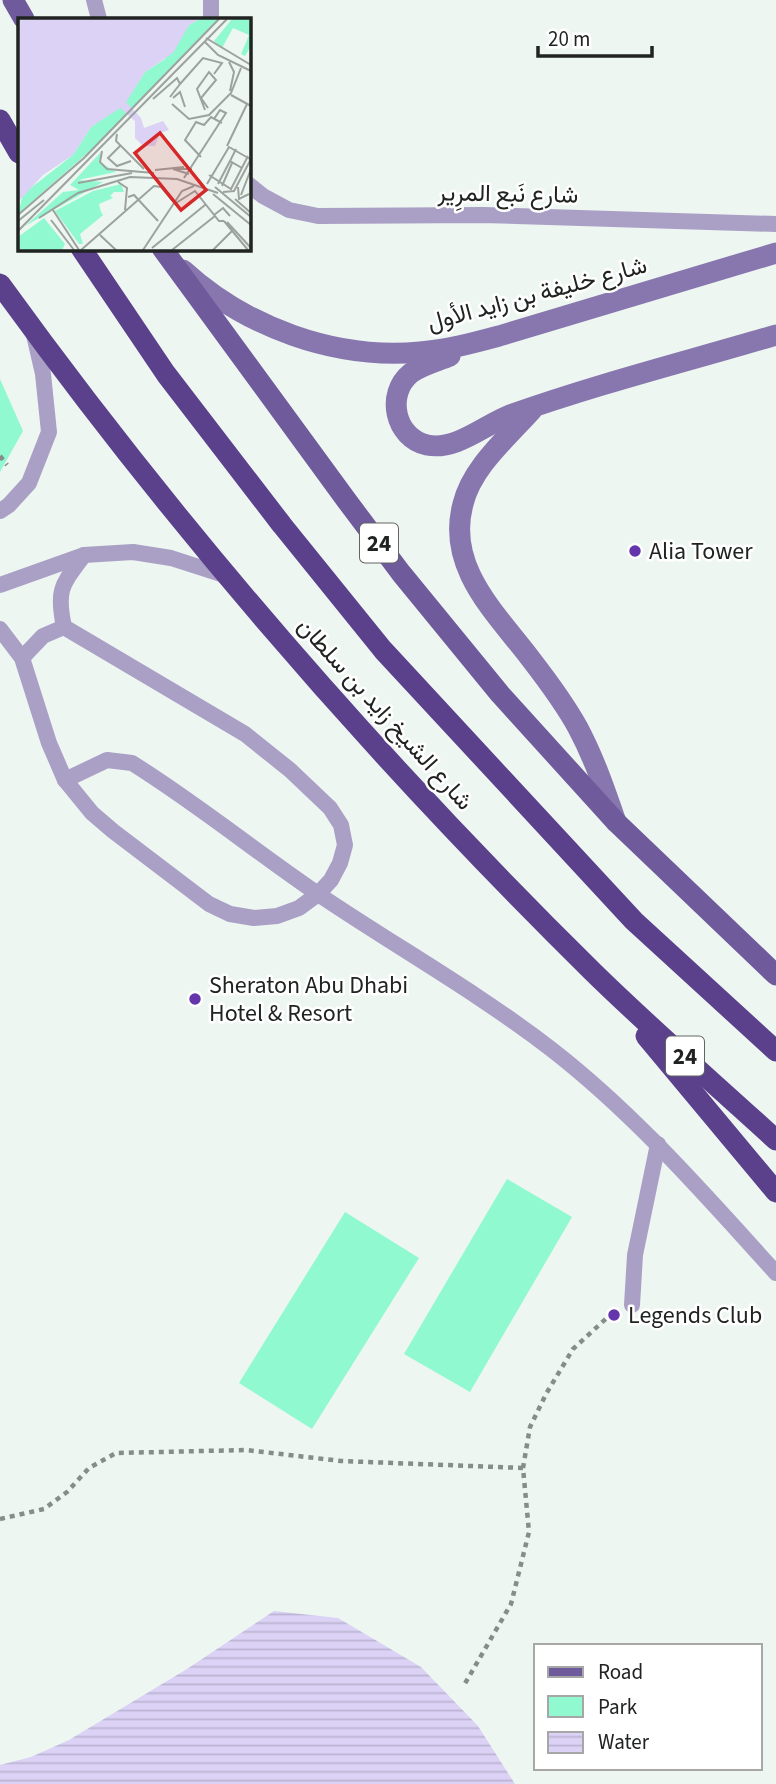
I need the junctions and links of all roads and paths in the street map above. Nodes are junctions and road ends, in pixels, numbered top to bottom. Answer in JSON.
{"nodes":[{"id":1,"x":13,"y":0,"type":"edge"},
{"id":2,"x":94,"y":0,"type":"edge"},
{"id":3,"x":211,"y":0,"type":"edge"},
{"id":4,"x":23,"y":18,"type":"edge"},
{"id":5,"x":99,"y":18,"type":"edge"},
{"id":6,"x":211,"y":18,"type":"edge"},
{"id":7,"x":0,"y":120,"type":"edge"},
{"id":8,"x":18,"y":151,"type":"edge"},
{"id":9,"x":250,"y":186,"type":"edge"},
{"id":10,"x":776,"y":224,"type":"edge"},
{"id":11,"x":82,"y":250,"type":"edge"},
{"id":12,"x":164,"y":251,"type":"edge"},
{"id":13,"x":776,"y":253,"type":"edge"},
{"id":14,"x":0,"y":284,"type":"edge"},
{"id":15,"x":33,"y":329,"type":"junction"},
{"id":16,"x":776,"y":335,"type":"edge"},
{"id":17,"x":499,"y":336,"type":"junction"},
{"id":18,"x":535,"y":406,"type":"junction"},
{"id":19,"x":0,"y":511,"type":"edge"},
{"id":20,"x":84,"y":555,"type":"junction"},
{"id":21,"x":227,"y":576,"type":"junction"},
{"id":22,"x":0,"y":584,"type":"edge"},
{"id":23,"x":64,"y":627,"type":"junction"},
{"id":24,"x":0,"y":629,"type":"edge"},
{"id":25,"x":22,"y":657,"type":"junction"},
{"id":26,"x":65,"y":780,"type":"junction"},
{"id":27,"x":616,"y":822,"type":"junction"},
{"id":28,"x":318,"y":894,"type":"junction"},
{"id":29,"x":593,"y":972,"type":"junction"},
{"id":30,"x":776,"y":975,"type":"edge"},
{"id":31,"x":776,"y":1051,"type":"edge"},
{"id":32,"x":776,"y":1140,"type":"edge"},
{"id":33,"x":658,"y":1144,"type":"junction"},
{"id":34,"x":776,"y":1192,"type":"edge"},
{"id":35,"x":776,"y":1273,"type":"edge"},
{"id":36,"x":632,"y":1305,"type":"joint"},
{"id":37,"x":523,"y":1468,"type":"junction"},
{"id":38,"x":0,"y":1519,"type":"edge"},
{"id":39,"x":463,"y":1688,"type":"dead end"}],
"edges":[{"from":1,"to":4,"type":"main road"},
{"from":2,"to":5,"type":"lane"},
{"from":3,"to":6,"type":"lane"},
{"from":7,"to":8,"type":"highway"},
{"from":9,"to":10,"type":"lane","name":"شارع نَبع المرِير"},
{"from":11,"to":31,"type":"highway"},
{"from":12,"to":17,"type":"main road","name":"شارع خليفة بن زايد الأول"},
{"from":12,"to":27,"type":"main road","number":"24"},
{"from":13,"to":17,"type":"main road","name":"شارع خليفة بن زايد الأول"},
{"from":14,"to":15,"type":"highway","name":"شارع الشيخ زايد بن سلطان","number":"24"},
{"from":15,"to":19,"type":"lane"},
{"from":15,"to":21,"type":"highway","name":"شارع الشيخ زايد بن سلطان","number":"24"},
{"from":16,"to":18,"type":"main road"},
{"from":17,"to":18,"type":"main road"},
{"from":18,"to":27,"type":"main road"},
{"from":20,"to":21,"type":"lane"},
{"from":20,"to":22,"type":"lane"},
{"from":20,"to":23,"type":"lane"},
{"from":21,"to":29,"type":"highway","name":"شارع الشيخ زايد بن سلطان","number":"24"},
{"from":23,"to":25,"type":"lane"},
{"from":23,"to":28,"type":"lane"},
{"from":24,"to":25,"type":"lane"},
{"from":25,"to":26,"type":"lane"},
{"from":26,"to":28,"type":"lane"},
{"from":26,"to":28,"type":"lane"},
{"from":27,"to":30,"type":"main road","number":"24"},
{"from":28,"to":33,"type":"lane"},
{"from":29,"to":32,"type":"highway","name":"شارع الشيخ زايد بن سلطان","number":"24"},
{"from":29,"to":34,"type":"highway"},
{"from":33,"to":35,"type":"lane"},
{"from":33,"to":36,"type":"lane"},
{"from":36,"to":37,"type":"path"},
{"from":37,"to":38,"type":"path"},
{"from":37,"to":39,"type":"path"}]}
